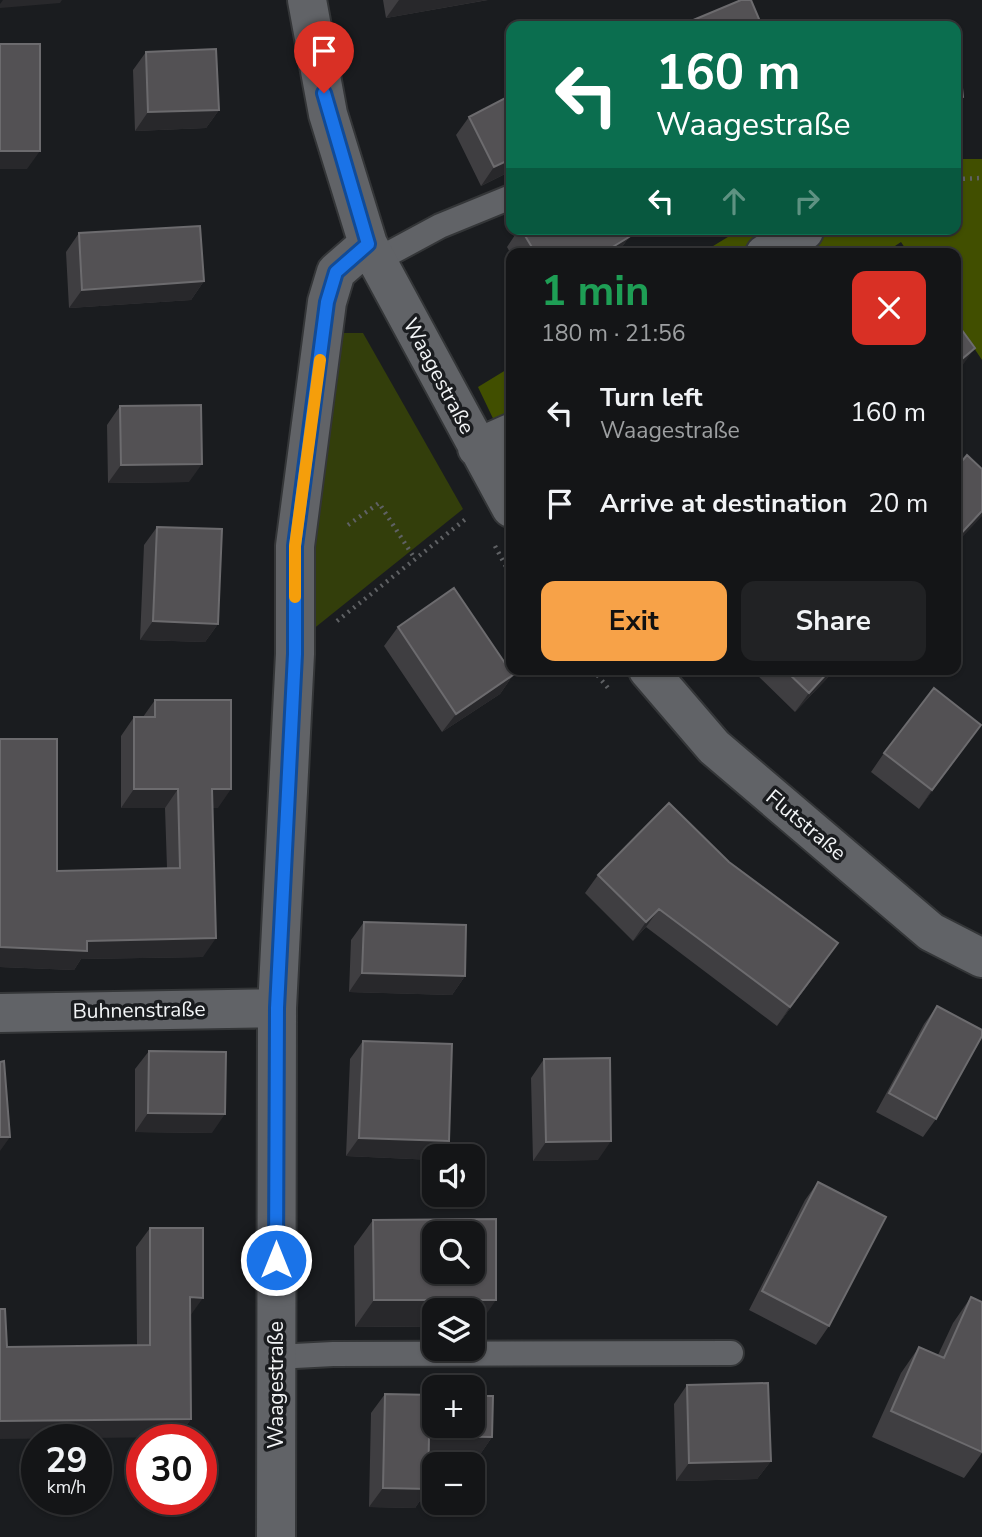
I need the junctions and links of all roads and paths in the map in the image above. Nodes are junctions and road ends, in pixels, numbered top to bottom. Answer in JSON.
{"nodes":[{"id":1,"x":307,"y":0,"type":"edge"},
{"id":2,"x":982,"y":178,"type":"edge"},
{"id":3,"x":961,"y":179,"type":"edge"},
{"id":4,"x":506,"y":199,"type":"edge"},
{"id":5,"x":797,"y":235,"type":"edge"},
{"id":6,"x":775,"y":248,"type":"edge"},
{"id":7,"x":372,"y":252,"type":"junction"},
{"id":8,"x":494,"y":440,"type":"edge"},
{"id":9,"x":494,"y":509,"type":"edge"},
{"id":10,"x":348,"y":525,"type":"dead end"},
{"id":11,"x":415,"y":559,"type":"junction"},
{"id":12,"x":295,"y":654,"type":"junction"},
{"id":13,"x":652,"y":675,"type":"edge"},
{"id":14,"x":982,"y":958,"type":"edge"},
{"id":15,"x":277,"y":1008,"type":"junction"},
{"id":16,"x":0,"y":1013,"type":"edge"},
{"id":17,"x":731,"y":1353,"type":"dead end"},
{"id":18,"x":276,"y":1357,"type":"junction"},
{"id":19,"x":276,"y":1537,"type":"edge"}],
"edges":[{"from":1,"to":7,"type":"street","name":"Waagestraße"},
{"from":2,"to":3,"type":"path"},
{"from":4,"to":7,"type":"lane"},
{"from":5,"to":6,"type":"street"},
{"from":7,"to":8,"type":"street","name":"Waagestraße"},
{"from":7,"to":12,"type":"street","name":"Waagestraße"},
{"from":8,"to":9,"type":"street","name":"Waagestraße"},
{"from":9,"to":11,"type":"path"},
{"from":10,"to":11,"type":"path"},
{"from":11,"to":12,"type":"path"},
{"from":12,"to":15,"type":"street","name":"Waagestraße"},
{"from":13,"to":14,"type":"street","name":"Flutstraße"},
{"from":15,"to":16,"type":"street","name":"Buhnenstraße"},
{"from":15,"to":18,"type":"street","name":"Waagestraße"},
{"from":17,"to":18,"type":"lane"},
{"from":18,"to":19,"type":"street","name":"Waagestraße"}]}
